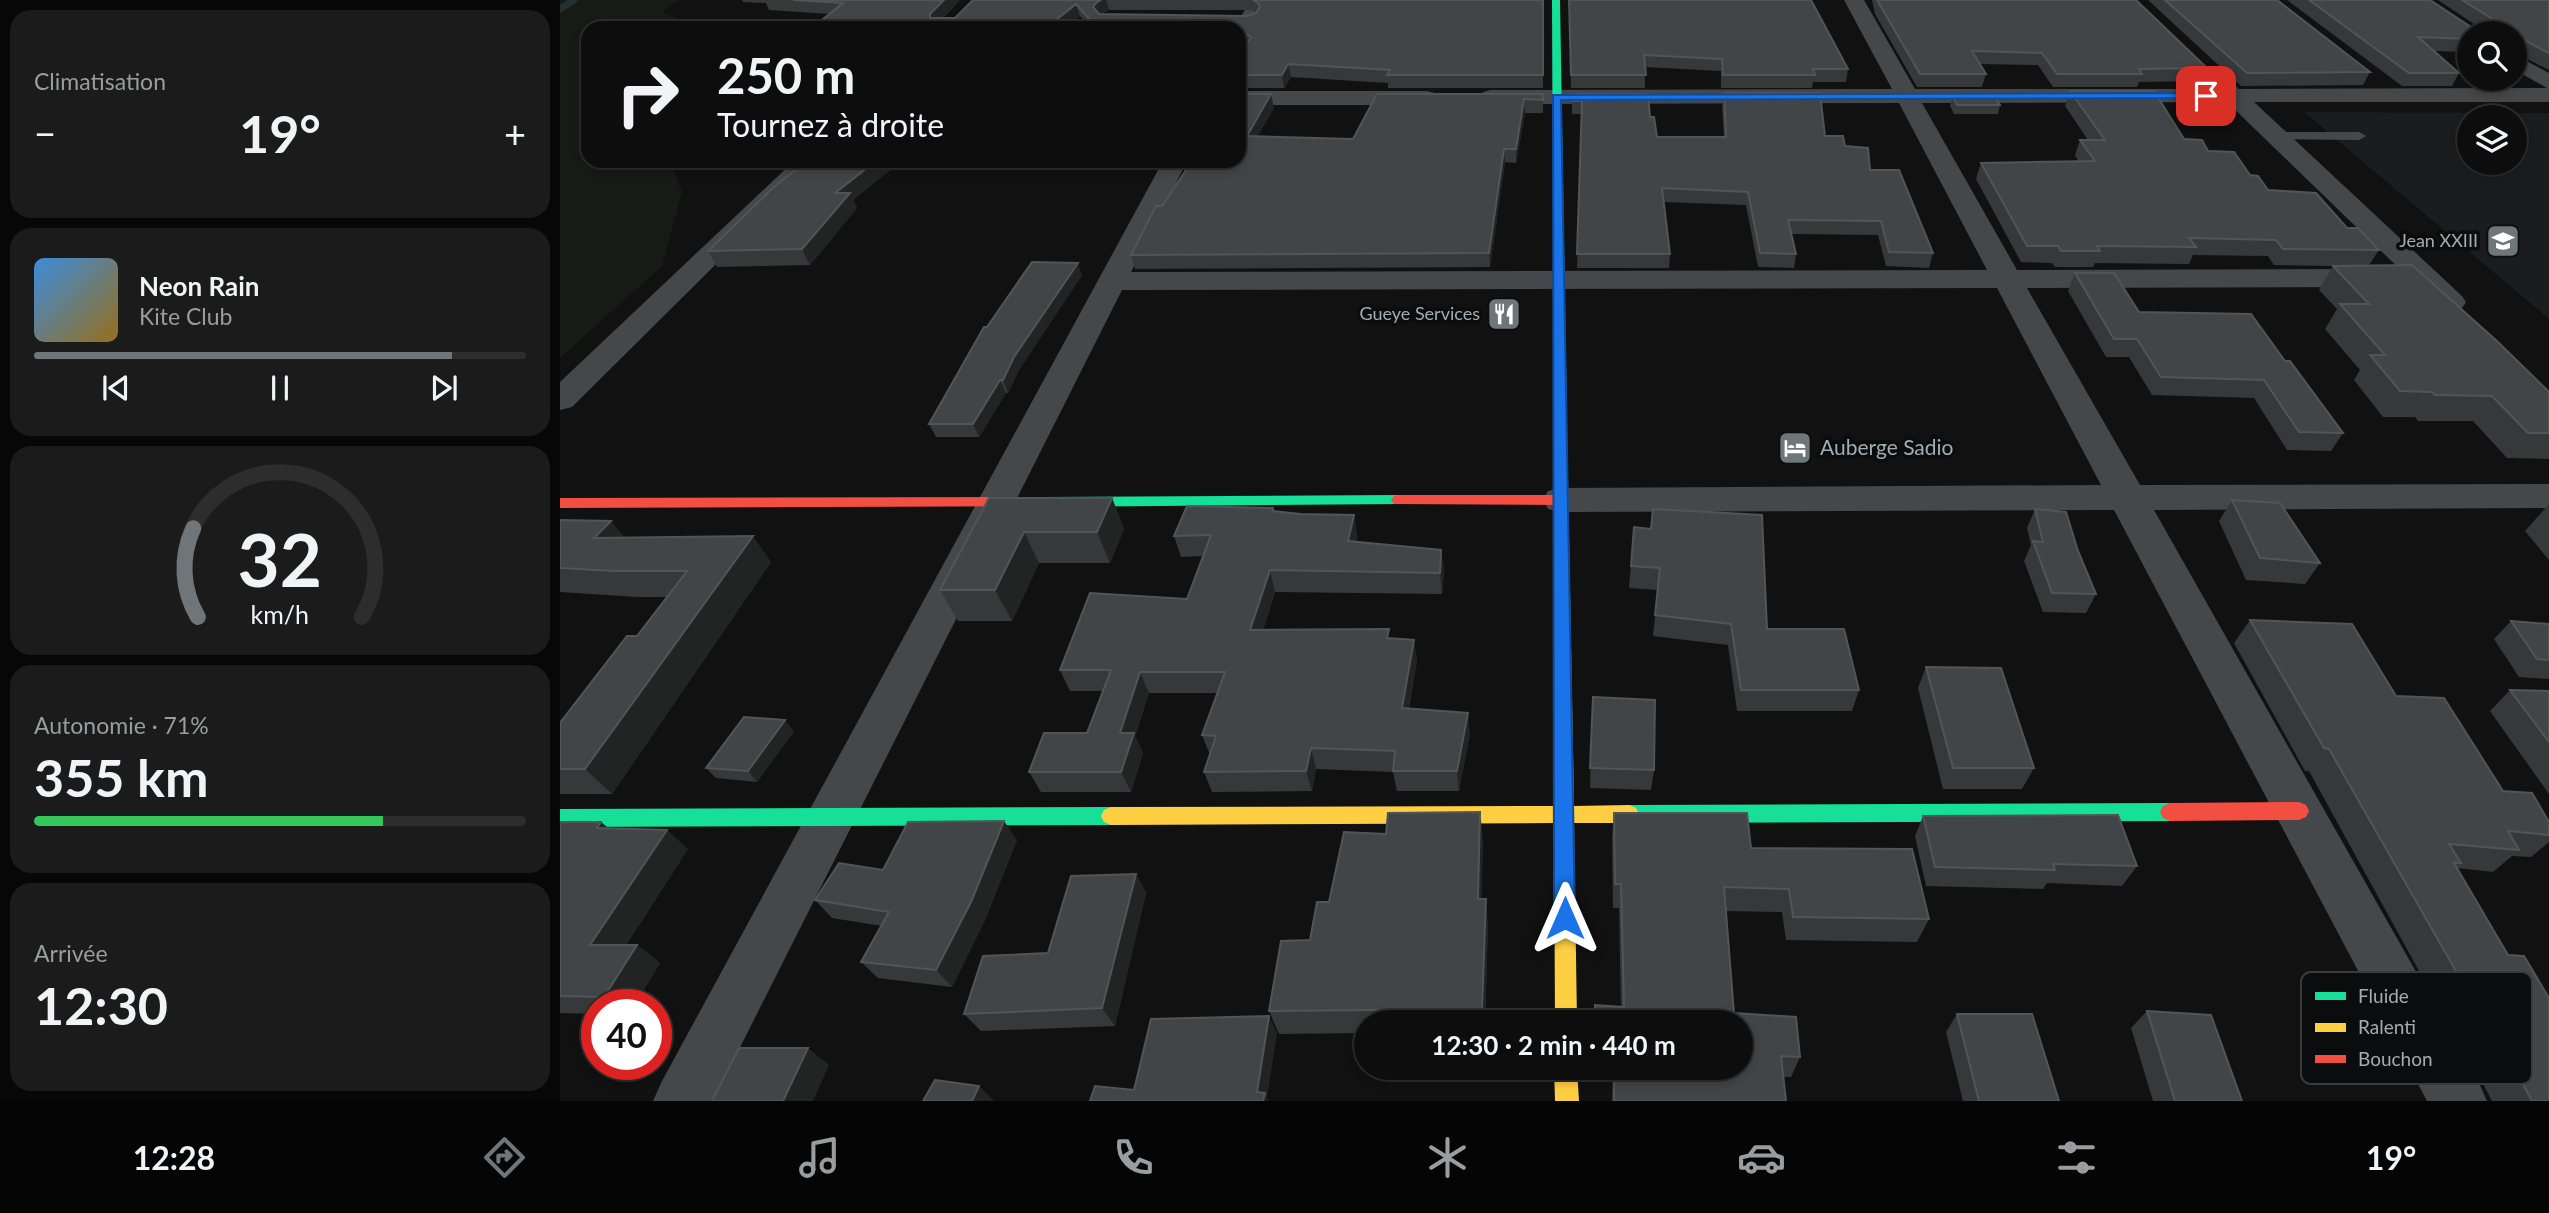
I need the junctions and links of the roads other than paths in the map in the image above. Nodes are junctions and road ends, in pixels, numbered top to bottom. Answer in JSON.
{"nodes":[{"id":1,"x":1260,"y":0,"type":"edge"},
{"id":2,"x":1556,"y":0,"type":"edge"},
{"id":3,"x":1854,"y":0,"type":"edge"},
{"id":4,"x":1224,"y":19,"type":"edge"},
{"id":5,"x":1250,"y":19,"type":"junction"},
{"id":6,"x":1246,"y":27,"type":"edge"},
{"id":7,"x":2204,"y":67,"type":"edge"},
{"id":8,"x":2527,"y":68,"type":"edge"},
{"id":9,"x":2364,"y":71,"type":"edge"},
{"id":10,"x":2549,"y":82,"type":"edge"},
{"id":11,"x":2395,"y":95,"type":"junction"},
{"id":12,"x":2549,"y":95,"type":"edge"},
{"id":13,"x":1907,"y":96,"type":"junction"},
{"id":14,"x":2234,"y":96,"type":"junction"},
{"id":15,"x":1446,"y":97,"type":"edge"},
{"id":16,"x":1474,"y":97,"type":"edge"},
{"id":17,"x":1557,"y":97,"type":"junction"},
{"id":18,"x":1246,"y":98,"type":"edge"},
{"id":19,"x":2276,"y":136,"type":"junction"},
{"id":20,"x":2359,"y":136,"type":"dead end"},
{"id":21,"x":801,"y":168,"type":"edge"},
{"id":22,"x":1171,"y":168,"type":"edge"},
{"id":23,"x":2426,"y":278,"type":"junction"},
{"id":24,"x":2007,"y":279,"type":"junction"},
{"id":25,"x":1558,"y":280,"type":"junction"},
{"id":26,"x":1112,"y":282,"type":"junction"},
{"id":27,"x":2473,"y":323,"type":"edge"},
{"id":28,"x":560,"y":400,"type":"edge"},
{"id":29,"x":2549,"y":496,"type":"edge"},
{"id":30,"x":2127,"y":498,"type":"junction"},
{"id":31,"x":1560,"y":499,"type":"junction"},
{"id":32,"x":996,"y":501,"type":"junction"},
{"id":33,"x":560,"y":503,"type":"edge"},
{"id":34,"x":2299,"y":811,"type":"junction"},
{"id":35,"x":1564,"y":814,"type":"junction"},
{"id":36,"x":831,"y":817,"type":"junction"},
{"id":37,"x":560,"y":818,"type":"edge"},
{"id":38,"x":2387,"y":972,"type":"edge"},
{"id":39,"x":1566,"y":1010,"type":"edge"},
{"id":40,"x":1566,"y":1080,"type":"edge"},
{"id":41,"x":2449,"y":1084,"type":"edge"},
{"id":42,"x":682,"y":1101,"type":"edge"},
{"id":43,"x":1567,"y":1101,"type":"edge"},
{"id":44,"x":2458,"y":1101,"type":"edge"}],
"edges":[{"from":1,"to":5,"type":"street"},
{"from":2,"to":17,"type":"street"},
{"from":3,"to":13,"type":"street"},
{"from":4,"to":5,"type":"street"},
{"from":5,"to":6,"type":"street"},
{"from":7,"to":14,"type":"street"},
{"from":8,"to":10,"type":"street"},
{"from":9,"to":11,"type":"street"},
{"from":11,"to":12,"type":"street"},
{"from":11,"to":14,"type":"street"},
{"from":13,"to":14,"type":"street"},
{"from":13,"to":17,"type":"street"},
{"from":13,"to":24,"type":"street"},
{"from":14,"to":19,"type":"street"},
{"from":15,"to":18,"type":"street"},
{"from":16,"to":17,"type":"street"},
{"from":17,"to":25,"type":"street"},
{"from":19,"to":20,"type":"lane"},
{"from":19,"to":23,"type":"street"},
{"from":21,"to":28,"type":"street"},
{"from":22,"to":26,"type":"street"},
{"from":23,"to":24,"type":"street"},
{"from":23,"to":27,"type":"street"},
{"from":24,"to":25,"type":"street"},
{"from":24,"to":30,"type":"street"},
{"from":25,"to":26,"type":"street"},
{"from":25,"to":31,"type":"street"},
{"from":26,"to":32,"type":"street"},
{"from":29,"to":30,"type":"street"},
{"from":30,"to":31,"type":"street"},
{"from":30,"to":34,"type":"street"},
{"from":31,"to":32,"type":"street"},
{"from":31,"to":35,"type":"street"},
{"from":32,"to":33,"type":"street"},
{"from":32,"to":36,"type":"street"},
{"from":34,"to":35,"type":"street"},
{"from":34,"to":38,"type":"street"},
{"from":35,"to":36,"type":"street"},
{"from":35,"to":39,"type":"street"},
{"from":36,"to":37,"type":"street"},
{"from":36,"to":42,"type":"street"},
{"from":40,"to":43,"type":"street"},
{"from":41,"to":44,"type":"street"}]}
